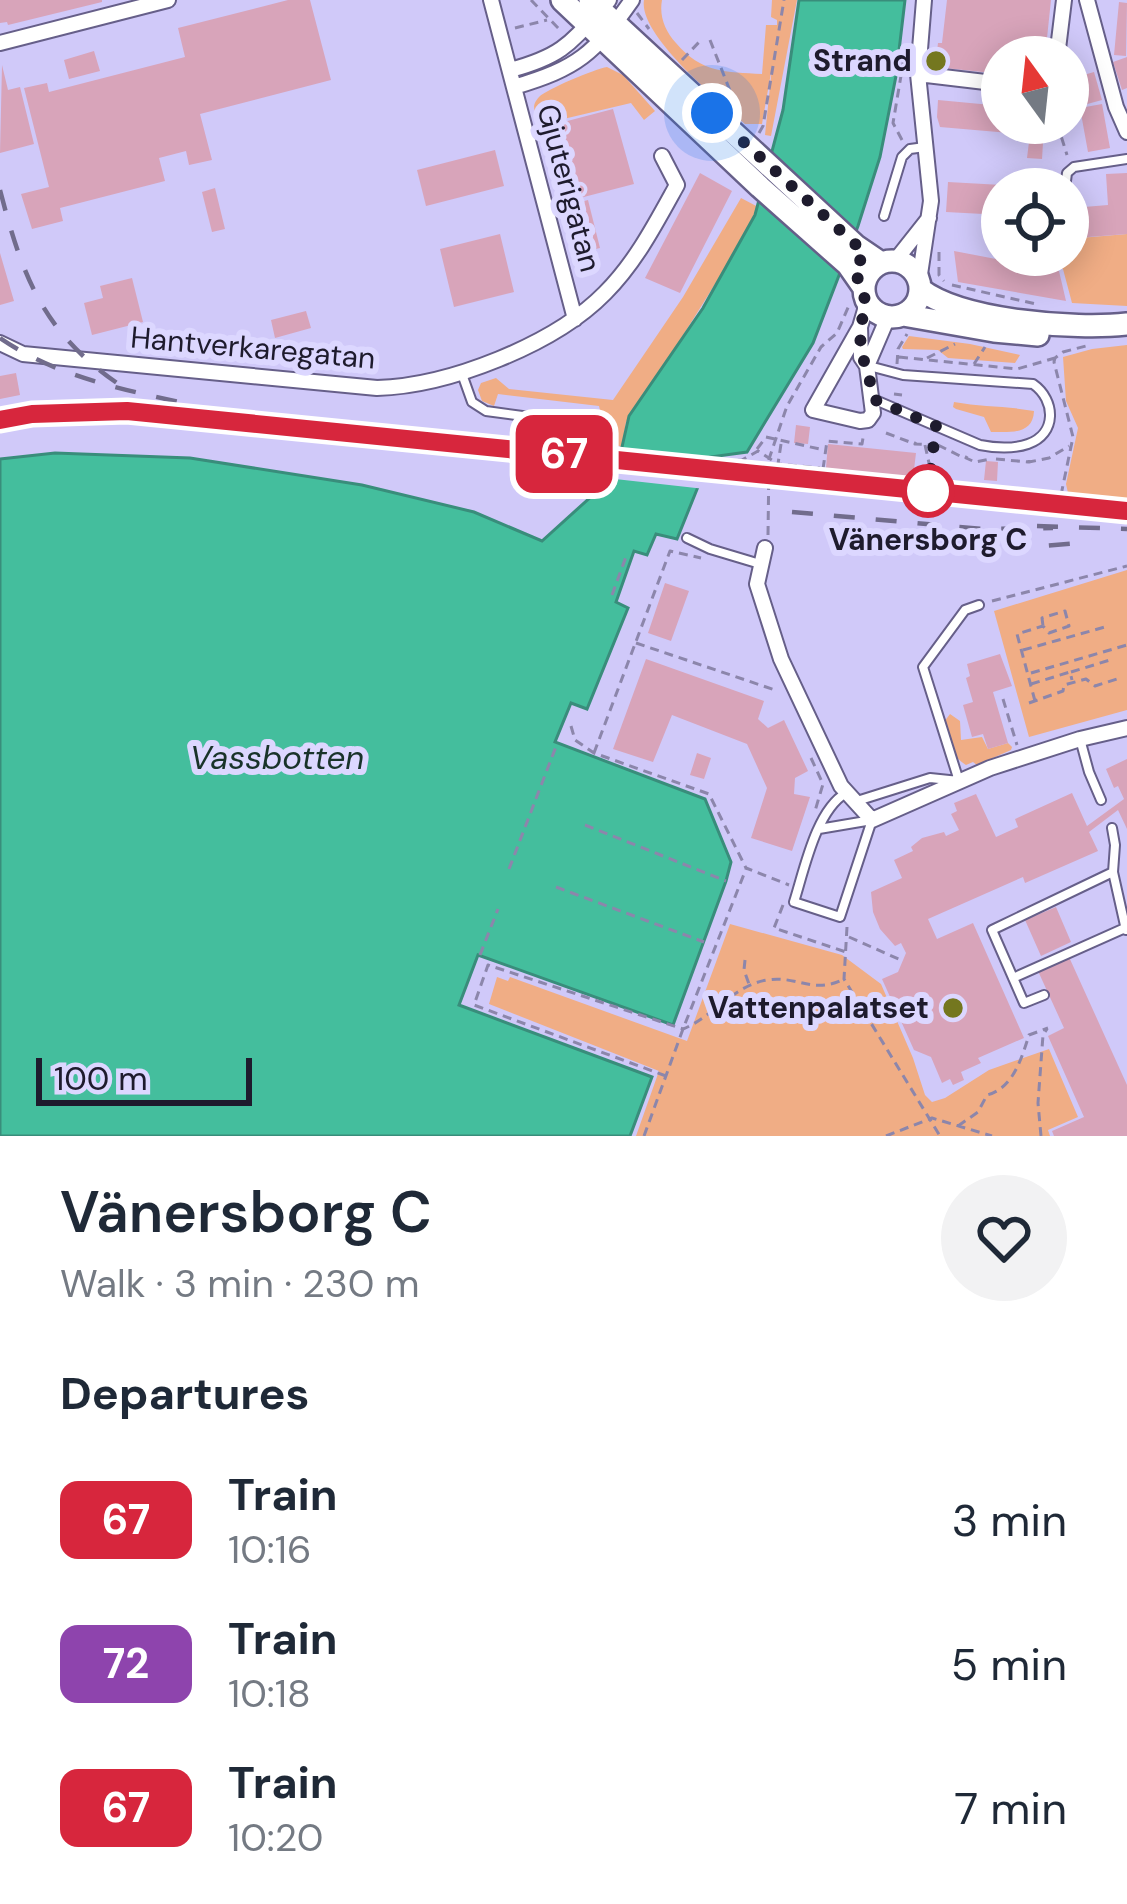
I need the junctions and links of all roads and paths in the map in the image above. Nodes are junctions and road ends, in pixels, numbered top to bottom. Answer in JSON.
{"nodes":[{"id":1,"x":168,"y":0,"type":"edge"},
{"id":2,"x":491,"y":0,"type":"edge"},
{"id":3,"x":531,"y":0,"type":"edge"},
{"id":4,"x":632,"y":0,"type":"edge"},
{"id":5,"x":784,"y":0,"type":"edge"},
{"id":6,"x":925,"y":0,"type":"edge"},
{"id":7,"x":1064,"y":0,"type":"edge"},
{"id":8,"x":1087,"y":0,"type":"edge"},
{"id":9,"x":587,"y":13,"type":"edge"},
{"id":10,"x":500,"y":32,"type":"junction"},
{"id":11,"x":1060,"y":36,"type":"edge"},
{"id":12,"x":702,"y":40,"type":"dead end"},
{"id":13,"x":710,"y":40,"type":"dead end"},
{"id":14,"x":0,"y":43,"type":"edge"},
{"id":15,"x":905,"y":50,"type":"dead end"},
{"id":16,"x":676,"y":66,"type":"dead end"},
{"id":17,"x":510,"y":70,"type":"junction"},
{"id":18,"x":918,"y":74,"type":"junction"},
{"id":19,"x":981,"y":81,"type":"edge"},
{"id":20,"x":514,"y":87,"type":"junction"},
{"id":21,"x":739,"y":113,"type":"dead end"},
{"id":22,"x":1127,"y":132,"type":"edge"},
{"id":23,"x":755,"y":140,"type":"dead end"},
{"id":24,"x":1063,"y":144,"type":"edge"},
{"id":25,"x":926,"y":147,"type":"junction"},
{"id":26,"x":908,"y":151,"type":"junction"},
{"id":27,"x":662,"y":156,"type":"dead end"},
{"id":28,"x":1127,"y":159,"type":"edge"},
{"id":29,"x":1074,"y":167,"type":"joint"},
{"id":30,"x":884,"y":216,"type":"dead end"},
{"id":31,"x":929,"y":218,"type":"junction"},
{"id":32,"x":925,"y":249,"type":"junction"},
{"id":33,"x":888,"y":262,"type":"junction"},
{"id":34,"x":857,"y":273,"type":"junction"},
{"id":35,"x":920,"y":285,"type":"junction"},
{"id":36,"x":1037,"y":304,"type":"dead end"},
{"id":37,"x":896,"y":316,"type":"junction"},
{"id":38,"x":575,"y":319,"type":"junction"},
{"id":39,"x":1127,"y":324,"type":"edge"},
{"id":40,"x":860,"y":327,"type":"junction"},
{"id":41,"x":1097,"y":336,"type":"junction"},
{"id":42,"x":961,"y":340,"type":"dead end"},
{"id":43,"x":0,"y":343,"type":"edge"},
{"id":44,"x":986,"y":346,"type":"dead end"},
{"id":45,"x":946,"y":349,"type":"junction"},
{"id":46,"x":1032,"y":352,"type":"dead end"},
{"id":47,"x":898,"y":357,"type":"dead end"},
{"id":48,"x":1055,"y":358,"type":"junction"},
{"id":49,"x":926,"y":360,"type":"junction"},
{"id":50,"x":949,"y":363,"type":"junction"},
{"id":51,"x":867,"y":365,"type":"junction"},
{"id":52,"x":973,"y":366,"type":"junction"},
{"id":53,"x":461,"y":373,"type":"junction"},
{"id":54,"x":894,"y":394,"type":"dead end"},
{"id":55,"x":902,"y":395,"type":"dead end"},
{"id":56,"x":873,"y":399,"type":"junction"},
{"id":57,"x":590,"y":424,"type":"joint"},
{"id":58,"x":886,"y":433,"type":"dead end"},
{"id":59,"x":869,"y":435,"type":"dead end"},
{"id":60,"x":778,"y":441,"type":"junction"},
{"id":61,"x":925,"y":445,"type":"junction"},
{"id":62,"x":1071,"y":445,"type":"junction"},
{"id":63,"x":826,"y":451,"type":"junction"},
{"id":64,"x":754,"y":452,"type":"junction"},
{"id":65,"x":770,"y":459,"type":"junction"},
{"id":66,"x":778,"y":464,"type":"junction"},
{"id":67,"x":926,"y":480,"type":"dead end"},
{"id":68,"x":1061,"y":495,"type":"dead end"},
{"id":69,"x":687,"y":538,"type":"dead end"},
{"id":70,"x":765,"y":548,"type":"joint"},
{"id":71,"x":710,"y":549,"type":"junction"},
{"id":72,"x":627,"y":554,"type":"dead end"},
{"id":73,"x":760,"y":564,"type":"junction"},
{"id":74,"x":1127,"y":566,"type":"edge"},
{"id":75,"x":612,"y":595,"type":"dead end"},
{"id":76,"x":979,"y":605,"type":"joint"},
{"id":77,"x":1043,"y":626,"type":"junction"},
{"id":78,"x":1105,"y":627,"type":"dead end"},
{"id":79,"x":1059,"y":629,"type":"junction"},
{"id":80,"x":1062,"y":638,"type":"junction"},
{"id":81,"x":636,"y":643,"type":"junction"},
{"id":82,"x":1127,"y":645,"type":"edge"},
{"id":83,"x":1022,"y":650,"type":"junction"},
{"id":84,"x":1110,"y":660,"type":"dead end"},
{"id":85,"x":1070,"y":672,"type":"junction"},
{"id":86,"x":1029,"y":673,"type":"junction"},
{"id":87,"x":1120,"y":678,"type":"dead end"},
{"id":88,"x":1072,"y":682,"type":"junction"},
{"id":89,"x":1031,"y":684,"type":"junction"},
{"id":90,"x":779,"y":691,"type":"dead end"},
{"id":91,"x":1004,"y":699,"type":"dead end"},
{"id":92,"x":571,"y":726,"type":"dead end"},
{"id":93,"x":1127,"y":728,"type":"edge"},
{"id":94,"x":1080,"y":739,"type":"junction"},
{"id":95,"x":557,"y":744,"type":"dead end"},
{"id":96,"x":806,"y":747,"type":"dead end"},
{"id":97,"x":1018,"y":748,"type":"dead end"},
{"id":98,"x":594,"y":753,"type":"junction"},
{"id":99,"x":959,"y":781,"type":"junction"},
{"id":100,"x":851,"y":797,"type":"junction"},
{"id":101,"x":1101,"y":800,"type":"dead end"},
{"id":102,"x":872,"y":820,"type":"junction"},
{"id":103,"x":585,"y":825,"type":"dead end"},
{"id":104,"x":814,"y":827,"type":"junction"},
{"id":105,"x":1112,"y":828,"type":"dead end"},
{"id":106,"x":746,"y":868,"type":"junction"},
{"id":107,"x":509,"y":869,"type":"dead end"},
{"id":108,"x":1113,"y":872,"type":"junction"},
{"id":109,"x":726,"y":880,"type":"dead end"},
{"id":110,"x":791,"y":885,"type":"dead end"},
{"id":111,"x":556,"y":887,"type":"dead end"},
{"id":112,"x":783,"y":907,"type":"dead end"},
{"id":113,"x":498,"y":909,"type":"dead end"},
{"id":114,"x":840,"y":917,"type":"junction"},
{"id":115,"x":1126,"y":930,"type":"edge"},
{"id":116,"x":847,"y":936,"type":"junction"},
{"id":117,"x":704,"y":942,"type":"dead end"},
{"id":118,"x":846,"y":952,"type":"junction"},
{"id":119,"x":480,"y":955,"type":"dead end"},
{"id":120,"x":745,"y":960,"type":"dead end"},
{"id":121,"x":903,"y":961,"type":"dead end"},
{"id":122,"x":1013,"y":978,"type":"junction"},
{"id":123,"x":844,"y":979,"type":"junction"},
{"id":124,"x":750,"y":986,"type":"junction"},
{"id":125,"x":1044,"y":994,"type":"dead end"},
{"id":126,"x":682,"y":1029,"type":"junction"},
{"id":127,"x":666,"y":1076,"type":"junction"},
{"id":128,"x":932,"y":1118,"type":"junction"},
{"id":129,"x":958,"y":1126,"type":"junction"},
{"id":130,"x":644,"y":1136,"type":"edge"},
{"id":131,"x":886,"y":1136,"type":"edge"},
{"id":132,"x":940,"y":1136,"type":"edge"},
{"id":133,"x":992,"y":1136,"type":"edge"},
{"id":134,"x":1041,"y":1136,"type":"edge"}],
"edges":[{"from":1,"to":14,"type":"street"},
{"from":2,"to":10,"type":"street","name":"Gjuterigatan"},
{"from":3,"to":9,"type":"path"},
{"from":4,"to":9,"type":"street"},
{"from":5,"to":23,"type":"path"},
{"from":6,"to":18,"type":"street"},
{"from":7,"to":11,"type":"street"},
{"from":8,"to":22,"type":"street"},
{"from":9,"to":10,"type":"path"},
{"from":9,"to":17,"type":"street"},
{"from":9,"to":20,"type":"street"},
{"from":9,"to":34,"type":"main road"},
{"from":10,"to":17,"type":"street","name":"Gjuterigatan"},
{"from":12,"to":16,"type":"path"},
{"from":13,"to":21,"type":"path"},
{"from":15,"to":26,"type":"path"},
{"from":17,"to":20,"type":"street","name":"Gjuterigatan"},
{"from":18,"to":19,"type":"street"},
{"from":18,"to":25,"type":"street"},
{"from":20,"to":38,"type":"street","name":"Gjuterigatan"},
{"from":24,"to":29,"type":"path"},
{"from":25,"to":26,"type":"lane"},
{"from":25,"to":31,"type":"street"},
{"from":26,"to":30,"type":"lane"},
{"from":27,"to":38,"type":"street","name":"Hantverkaregatan"},
{"from":28,"to":29,"type":"lane"},
{"from":31,"to":32,"type":"street"},
{"from":31,"to":33,"type":"street"},
{"from":32,"to":35,"type":"street"},
{"from":32,"to":36,"type":"path"},
{"from":33,"to":34,"type":"main road"},
{"from":33,"to":35,"type":"main road"},
{"from":34,"to":37,"type":"main road"},
{"from":34,"to":40,"type":"street"},
{"from":34,"to":60,"type":"path"},
{"from":35,"to":37,"type":"main road"},
{"from":35,"to":41,"type":"main road"},
{"from":37,"to":41,"type":"main road"},
{"from":37,"to":51,"type":"street"},
{"from":38,"to":53,"type":"street","name":"Hantverkaregatan"},
{"from":39,"to":41,"type":"main road"},
{"from":40,"to":51,"type":"street"},
{"from":40,"to":56,"type":"street"},
{"from":41,"to":48,"type":"path"},
{"from":42,"to":45,"type":"path"},
{"from":43,"to":53,"type":"street","name":"Hantverkaregatan"},
{"from":44,"to":52,"type":"path"},
{"from":45,"to":49,"type":"path"},
{"from":45,"to":50,"type":"path"},
{"from":46,"to":48,"type":"path"},
{"from":47,"to":49,"type":"path"},
{"from":48,"to":52,"type":"path"},
{"from":48,"to":62,"type":"path"},
{"from":49,"to":50,"type":"path"},
{"from":50,"to":52,"type":"path"},
{"from":51,"to":56,"type":"street"},
{"from":51,"to":56,"type":"lane"},
{"from":53,"to":57,"type":"lane"},
{"from":54,"to":55,"type":"path"},
{"from":57,"to":64,"type":"path"},
{"from":58,"to":61,"type":"path"},
{"from":59,"to":63,"type":"path"},
{"from":60,"to":63,"type":"path"},
{"from":60,"to":64,"type":"path"},
{"from":60,"to":65,"type":"path"},
{"from":60,"to":66,"type":"path"},
{"from":61,"to":62,"type":"path"},
{"from":61,"to":67,"type":"path"},
{"from":62,"to":68,"type":"path"},
{"from":63,"to":66,"type":"path"},
{"from":64,"to":65,"type":"path"},
{"from":65,"to":66,"type":"path"},
{"from":65,"to":70,"type":"path"},
{"from":69,"to":71,"type":"lane"},
{"from":70,"to":73,"type":"street"},
{"from":71,"to":73,"type":"lane"},
{"from":71,"to":81,"type":"path"},
{"from":72,"to":75,"type":"path"},
{"from":73,"to":100,"type":"street"},
{"from":74,"to":76,"type":"path"},
{"from":76,"to":99,"type":"lane"},
{"from":77,"to":79,"type":"path"},
{"from":77,"to":79,"type":"path"},
{"from":77,"to":83,"type":"path"},
{"from":78,"to":80,"type":"path"},
{"from":79,"to":80,"type":"path"},
{"from":80,"to":83,"type":"path"},
{"from":81,"to":90,"type":"path"},
{"from":81,"to":98,"type":"path"},
{"from":82,"to":86,"type":"path"},
{"from":83,"to":86,"type":"path"},
{"from":84,"to":85,"type":"path"},
{"from":85,"to":88,"type":"path"},
{"from":85,"to":89,"type":"path"},
{"from":86,"to":89,"type":"path"},
{"from":87,"to":88,"type":"path"},
{"from":88,"to":89,"type":"path"},
{"from":91,"to":97,"type":"path"},
{"from":92,"to":98,"type":"path"},
{"from":93,"to":94,"type":"street"},
{"from":94,"to":99,"type":"street"},
{"from":94,"to":101,"type":"lane"},
{"from":95,"to":107,"type":"path"},
{"from":96,"to":104,"type":"path"},
{"from":98,"to":106,"type":"path"},
{"from":99,"to":100,"type":"lane"},
{"from":99,"to":102,"type":"street"},
{"from":100,"to":102,"type":"street"},
{"from":100,"to":104,"type":"lane"},
{"from":102,"to":104,"type":"lane"},
{"from":102,"to":114,"type":"lane"},
{"from":103,"to":109,"type":"path"},
{"from":104,"to":114,"type":"lane"},
{"from":105,"to":108,"type":"lane"},
{"from":106,"to":110,"type":"path"},
{"from":106,"to":126,"type":"path"},
{"from":108,"to":115,"type":"lane"},
{"from":108,"to":122,"type":"lane"},
{"from":111,"to":117,"type":"path"},
{"from":112,"to":118,"type":"path"},
{"from":113,"to":119,"type":"path"},
{"from":114,"to":116,"type":"path"},
{"from":115,"to":122,"type":"lane"},
{"from":116,"to":118,"type":"path"},
{"from":116,"to":121,"type":"path"},
{"from":118,"to":123,"type":"path"},
{"from":120,"to":124,"type":"path"},
{"from":122,"to":125,"type":"lane"},
{"from":123,"to":124,"type":"path"},
{"from":123,"to":128,"type":"path"},
{"from":124,"to":126,"type":"path"},
{"from":126,"to":127,"type":"path"},
{"from":126,"to":127,"type":"path"},
{"from":127,"to":130,"type":"path"},
{"from":128,"to":129,"type":"path"},
{"from":128,"to":131,"type":"path"},
{"from":128,"to":132,"type":"path"},
{"from":129,"to":133,"type":"path"},
{"from":129,"to":134,"type":"path"}]}
